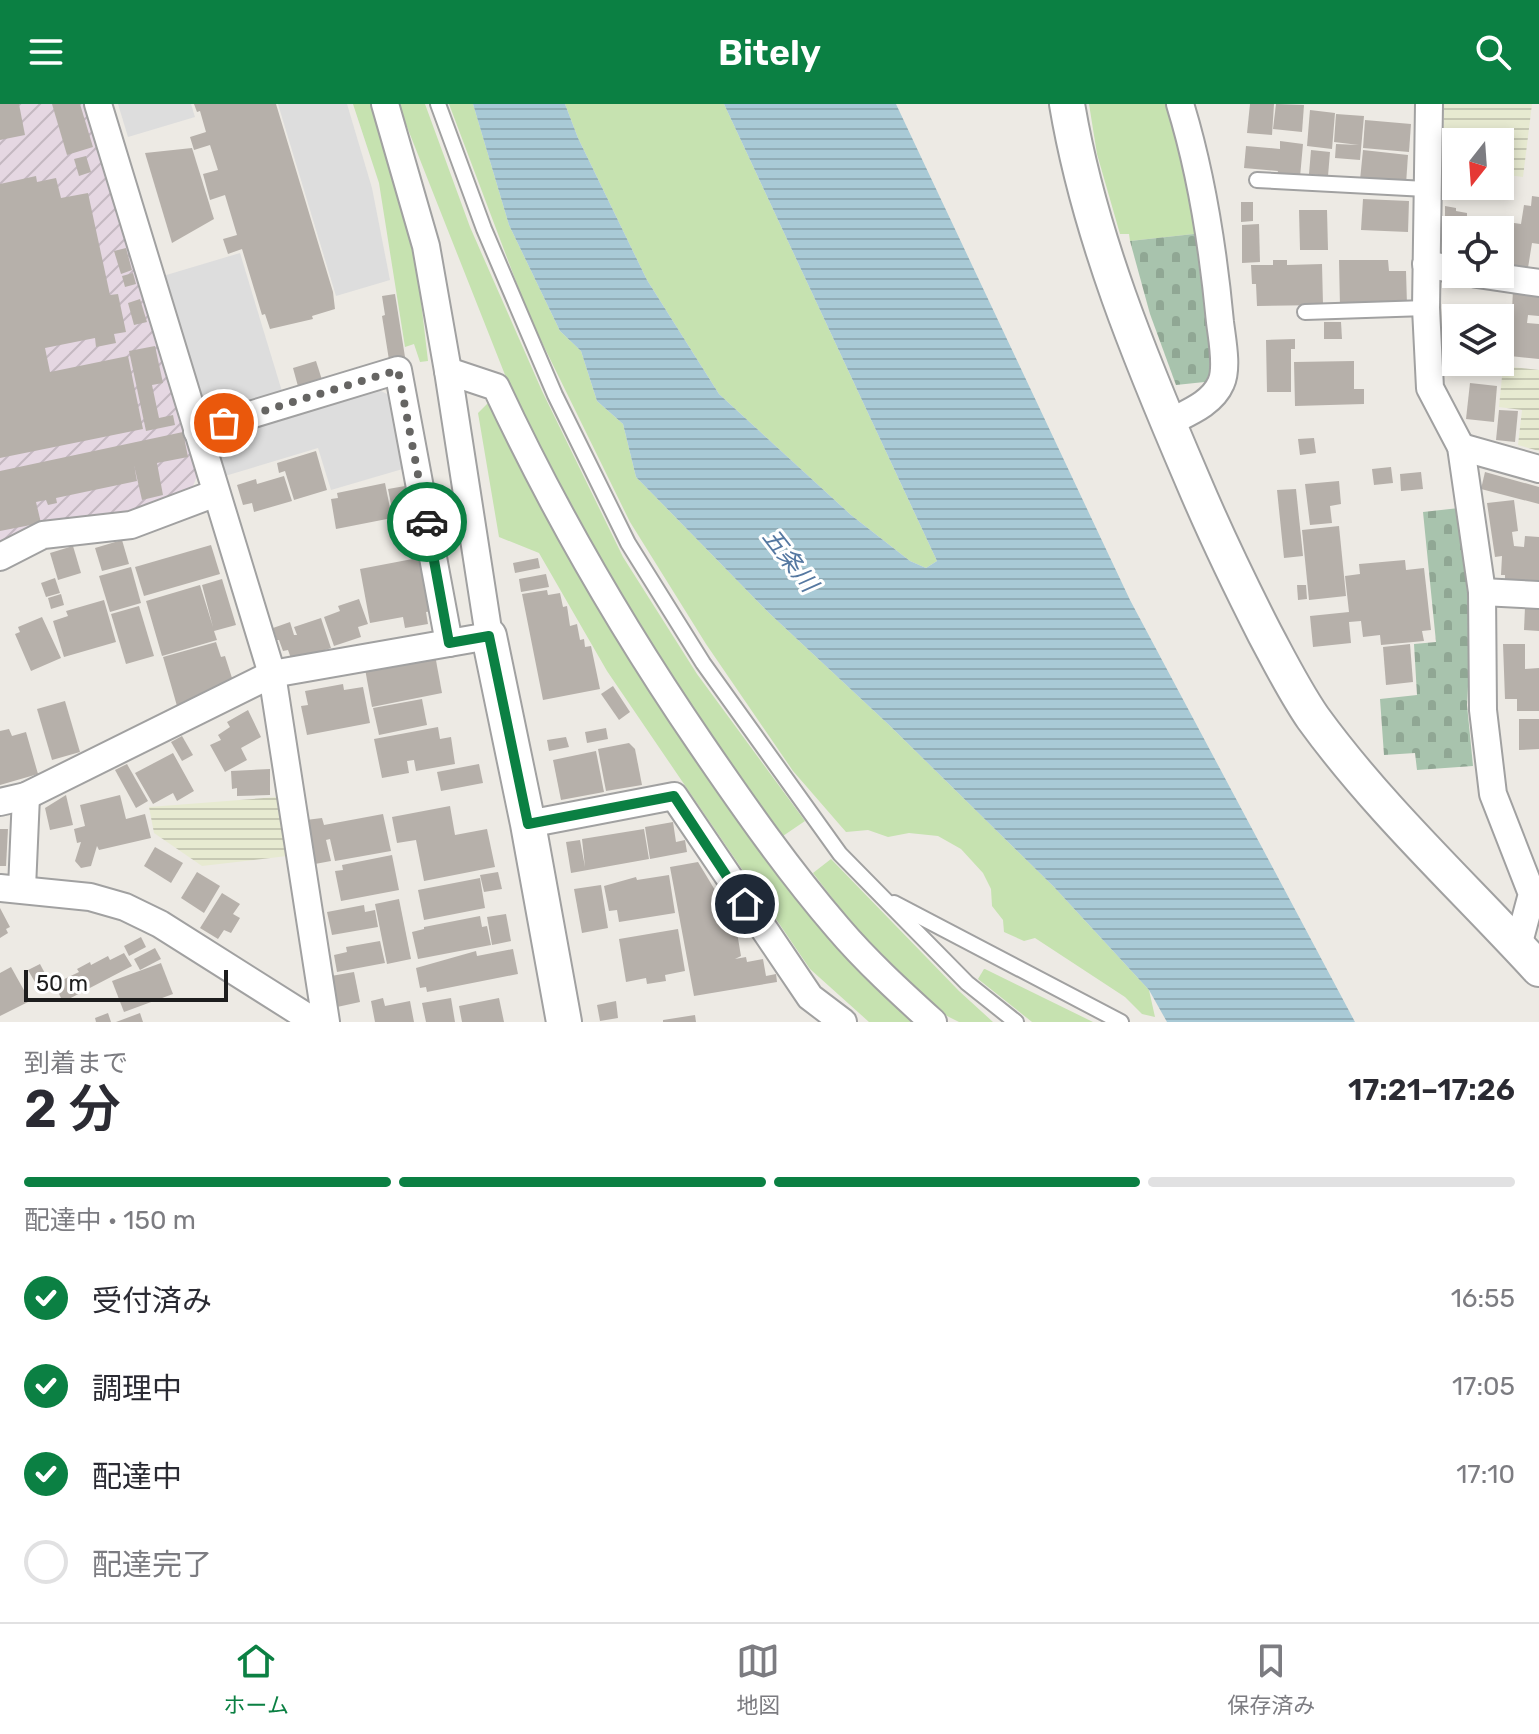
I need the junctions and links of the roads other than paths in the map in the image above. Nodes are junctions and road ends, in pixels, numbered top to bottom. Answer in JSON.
{"nodes":[{"id":1,"x":98,"y":104,"type":"edge"},
{"id":2,"x":385,"y":104,"type":"edge"},
{"id":3,"x":438,"y":104,"type":"edge"},
{"id":4,"x":1067,"y":104,"type":"edge"},
{"id":5,"x":1180,"y":104,"type":"edge"},
{"id":6,"x":1429,"y":104,"type":"edge"},
{"id":7,"x":1257,"y":180,"type":"dead end"},
{"id":8,"x":1426,"y":189,"type":"junction"},
{"id":9,"x":1426,"y":264,"type":"junction"},
{"id":10,"x":1442,"y":267,"type":"edge"},
{"id":11,"x":1514,"y":279,"type":"edge"},
{"id":12,"x":1539,"y":283,"type":"edge"},
{"id":13,"x":1426,"y":308,"type":"junction"},
{"id":14,"x":1305,"y":312,"type":"dead end"},
{"id":15,"x":448,"y":371,"type":"junction"},
{"id":16,"x":1168,"y":423,"type":"junction"},
{"id":17,"x":197,"y":431,"type":"junction"},
{"id":18,"x":1461,"y":447,"type":"junction"},
{"id":19,"x":1539,"y":469,"type":"edge"},
{"id":20,"x":216,"y":493,"type":"junction"},
{"id":21,"x":0,"y":557,"type":"edge"},
{"id":22,"x":1482,"y":592,"type":"junction"},
{"id":23,"x":1539,"y":595,"type":"edge"},
{"id":24,"x":489,"y":636,"type":"junction"},
{"id":25,"x":449,"y":643,"type":"junction"},
{"id":26,"x":272,"y":674,"type":"junction"},
{"id":27,"x":26,"y":796,"type":"junction"},
{"id":28,"x":0,"y":802,"type":"edge"},
{"id":29,"x":528,"y":824,"type":"junction"},
{"id":30,"x":11,"y":888,"type":"edge"},
{"id":31,"x":883,"y":898,"type":"junction"},
{"id":32,"x":1528,"y":957,"type":"edge"},
{"id":33,"x":812,"y":1010,"type":"edge"},
{"id":34,"x":315,"y":1022,"type":"edge"},
{"id":35,"x":326,"y":1022,"type":"edge"},
{"id":36,"x":564,"y":1022,"type":"edge"},
{"id":37,"x":843,"y":1022,"type":"edge"},
{"id":38,"x":933,"y":1022,"type":"edge"},
{"id":39,"x":1016,"y":1022,"type":"edge"},
{"id":40,"x":1121,"y":1022,"type":"edge"}],
"edges":[{"from":1,"to":17,"type":"street"},
{"from":2,"to":15,"type":"street"},
{"from":3,"to":31,"type":"lane"},
{"from":4,"to":16,"type":"street"},
{"from":5,"to":16,"type":"street"},
{"from":6,"to":8,"type":"street"},
{"from":7,"to":8,"type":"lane"},
{"from":8,"to":9,"type":"street"},
{"from":9,"to":10,"type":"street"},
{"from":9,"to":13,"type":"street"},
{"from":11,"to":12,"type":"street"},
{"from":13,"to":14,"type":"lane"},
{"from":13,"to":18,"type":"street"},
{"from":15,"to":24,"type":"street"},
{"from":15,"to":38,"type":"street"},
{"from":16,"to":32,"type":"street"},
{"from":17,"to":20,"type":"street"},
{"from":17,"to":25,"type":"street"},
{"from":18,"to":19,"type":"street"},
{"from":18,"to":22,"type":"street"},
{"from":20,"to":21,"type":"street"},
{"from":20,"to":26,"type":"street"},
{"from":22,"to":23,"type":"street"},
{"from":22,"to":32,"type":"street"},
{"from":24,"to":25,"type":"street"},
{"from":24,"to":29,"type":"street"},
{"from":25,"to":26,"type":"street"},
{"from":26,"to":27,"type":"street"},
{"from":26,"to":35,"type":"street"},
{"from":27,"to":28,"type":"street"},
{"from":27,"to":30,"type":"street"},
{"from":29,"to":33,"type":"street"},
{"from":29,"to":36,"type":"street"},
{"from":30,"to":34,"type":"street"},
{"from":31,"to":39,"type":"lane"},
{"from":31,"to":40,"type":"lane"},
{"from":33,"to":37,"type":"street"}]}
